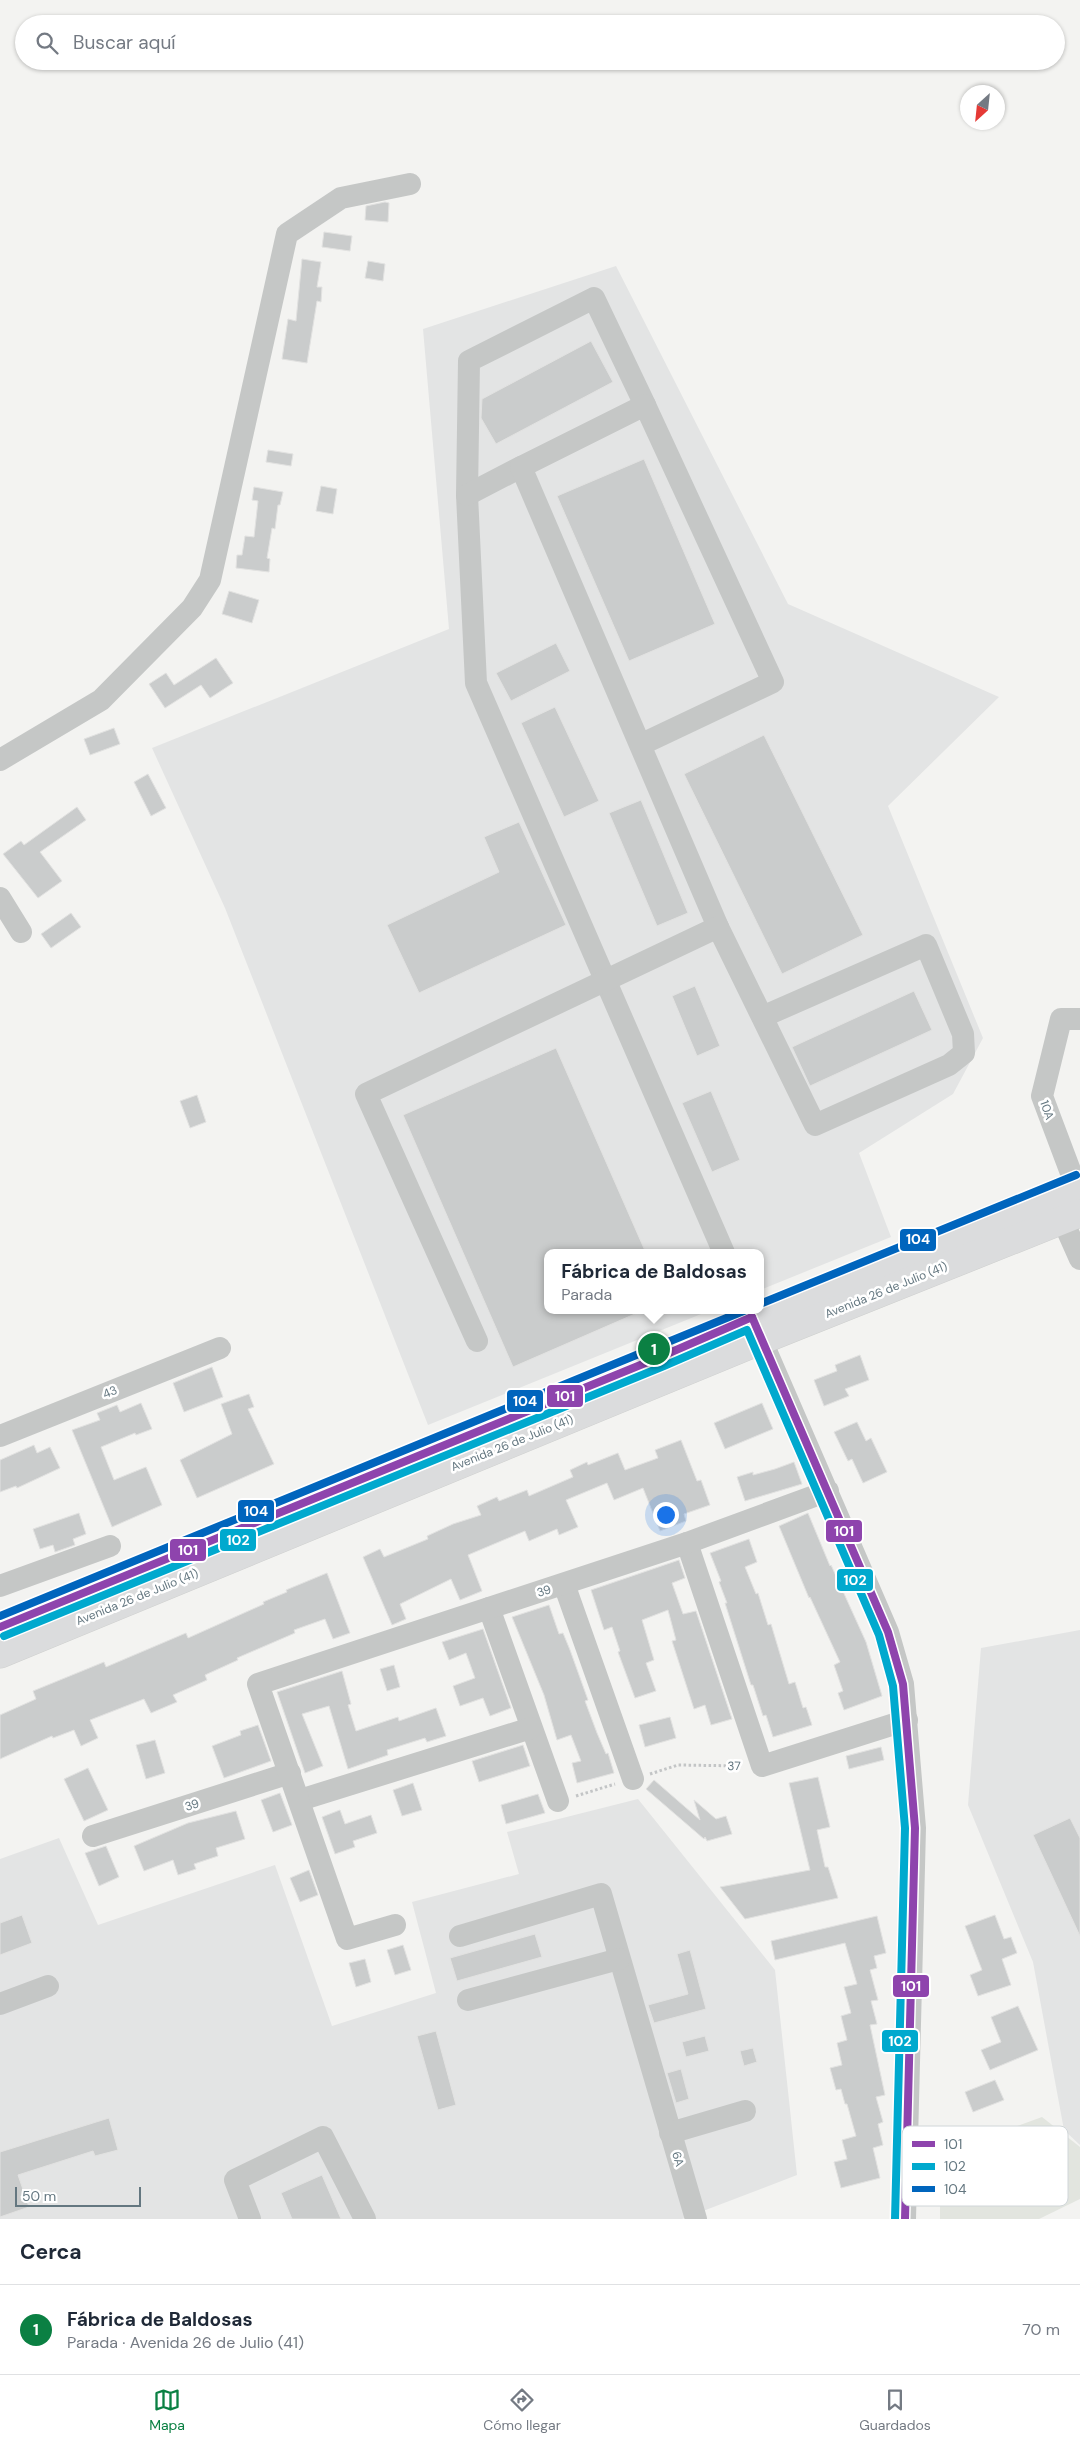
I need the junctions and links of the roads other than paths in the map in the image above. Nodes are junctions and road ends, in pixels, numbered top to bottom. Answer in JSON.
{"nodes":[{"id":1,"x":410,"y":184,"type":"dead end"},
{"id":2,"x":645,"y":405,"type":"junction"},
{"id":3,"x":521,"y":467,"type":"junction"},
{"id":4,"x":467,"y":495,"type":"junction"},
{"id":5,"x":640,"y":745,"type":"junction"},
{"id":6,"x":0,"y":760,"type":"edge"},
{"id":7,"x":0,"y":898,"type":"edge"},
{"id":8,"x":718,"y":927,"type":"junction"},
{"id":9,"x":21,"y":932,"type":"dead end"},
{"id":10,"x":605,"y":980,"type":"junction"},
{"id":11,"x":762,"y":1017,"type":"junction"},
{"id":12,"x":1071,"y":1019,"type":"edge"},
{"id":13,"x":1072,"y":1190,"type":"edge"},
{"id":14,"x":1071,"y":1216,"type":"edge"},
{"id":15,"x":722,"y":1249,"type":"edge"},
{"id":16,"x":1080,"y":1259,"type":"edge"},
{"id":17,"x":754,"y":1323,"type":"edge"},
{"id":18,"x":477,"y":1341,"type":"dead end"},
{"id":19,"x":220,"y":1348,"type":"dead end"},
{"id":20,"x":0,"y":1436,"type":"edge"},
{"id":21,"x":828,"y":1491,"type":"junction"},
{"id":22,"x":687,"y":1543,"type":"junction"},
{"id":23,"x":110,"y":1546,"type":"dead end"},
{"id":24,"x":564,"y":1584,"type":"junction"},
{"id":25,"x":0,"y":1586,"type":"edge"},
{"id":26,"x":489,"y":1608,"type":"junction"},
{"id":27,"x":0,"y":1626,"type":"edge"},
{"id":28,"x":0,"y":1654,"type":"edge"},
{"id":29,"x":907,"y":1720,"type":"junction"},
{"id":30,"x":531,"y":1728,"type":"junction"},
{"id":31,"x":290,"y":1773,"type":"junction"},
{"id":32,"x":634,"y":1779,"type":"road end"},
{"id":33,"x":300,"y":1800,"type":"junction"},
{"id":34,"x":558,"y":1801,"type":"road end"},
{"id":35,"x":93,"y":1836,"type":"dead end"},
{"id":36,"x":395,"y":1925,"type":"dead end"},
{"id":37,"x":460,"y":1936,"type":"dead end"},
{"id":38,"x":619,"y":1959,"type":"junction"},
{"id":39,"x":48,"y":1986,"type":"dead end"},
{"id":40,"x":468,"y":2000,"type":"dead end"},
{"id":41,"x":0,"y":2004,"type":"edge"},
{"id":42,"x":745,"y":2111,"type":"dead end"},
{"id":43,"x":907,"y":2126,"type":"edge"},
{"id":44,"x":670,"y":2133,"type":"junction"},
{"id":45,"x":905,"y":2206,"type":"edge"},
{"id":46,"x":250,"y":2219,"type":"edge"},
{"id":47,"x":365,"y":2219,"type":"edge"},
{"id":48,"x":696,"y":2219,"type":"edge"},
{"id":49,"x":905,"y":2219,"type":"edge"}],
"edges":[{"from":1,"to":6,"type":"street"},
{"from":2,"to":3,"type":"street"},
{"from":2,"to":4,"type":"street"},
{"from":2,"to":5,"type":"street"},
{"from":3,"to":4,"type":"street"},
{"from":3,"to":5,"type":"street"},
{"from":4,"to":10,"type":"street"},
{"from":5,"to":8,"type":"street"},
{"from":7,"to":9,"type":"street"},
{"from":8,"to":10,"type":"street"},
{"from":8,"to":11,"type":"street"},
{"from":10,"to":15,"type":"street"},
{"from":10,"to":18,"type":"street"},
{"from":11,"to":11,"type":"street"},
{"from":12,"to":13,"type":"street","name":"10A"},
{"from":13,"to":14,"type":"street","name":"10A"},
{"from":13,"to":17,"type":"main road","name":"Avenida 26 de Julio (41)"},
{"from":14,"to":16,"type":"street","name":"10A"},
{"from":14,"to":17,"type":"main road","name":"Avenida 26 de Julio (41)"},
{"from":17,"to":21,"type":"street"},
{"from":17,"to":27,"type":"main road","name":"Avenida 26 de Julio (41)"},
{"from":17,"to":28,"type":"main road","name":"Avenida 26 de Julio (41)"},
{"from":19,"to":20,"type":"street","name":"43"},
{"from":21,"to":22,"type":"street","name":"39"},
{"from":21,"to":29,"type":"street"},
{"from":22,"to":24,"type":"street","name":"39"},
{"from":22,"to":29,"type":"street"},
{"from":23,"to":25,"type":"street"},
{"from":24,"to":26,"type":"street","name":"39"},
{"from":24,"to":32,"type":"street"},
{"from":26,"to":30,"type":"street"},
{"from":26,"to":31,"type":"street","name":"39"},
{"from":29,"to":43,"type":"street"},
{"from":30,"to":33,"type":"street"},
{"from":30,"to":34,"type":"street"},
{"from":31,"to":33,"type":"street"},
{"from":31,"to":35,"type":"street","name":"39"},
{"from":33,"to":36,"type":"street"},
{"from":37,"to":38,"type":"street","name":"6A"},
{"from":38,"to":40,"type":"street"},
{"from":38,"to":44,"type":"street","name":"6A"},
{"from":39,"to":41,"type":"street"},
{"from":42,"to":44,"type":"street"},
{"from":44,"to":48,"type":"street","name":"6A"},
{"from":45,"to":49,"type":"street"},
{"from":46,"to":47,"type":"street"}]}
